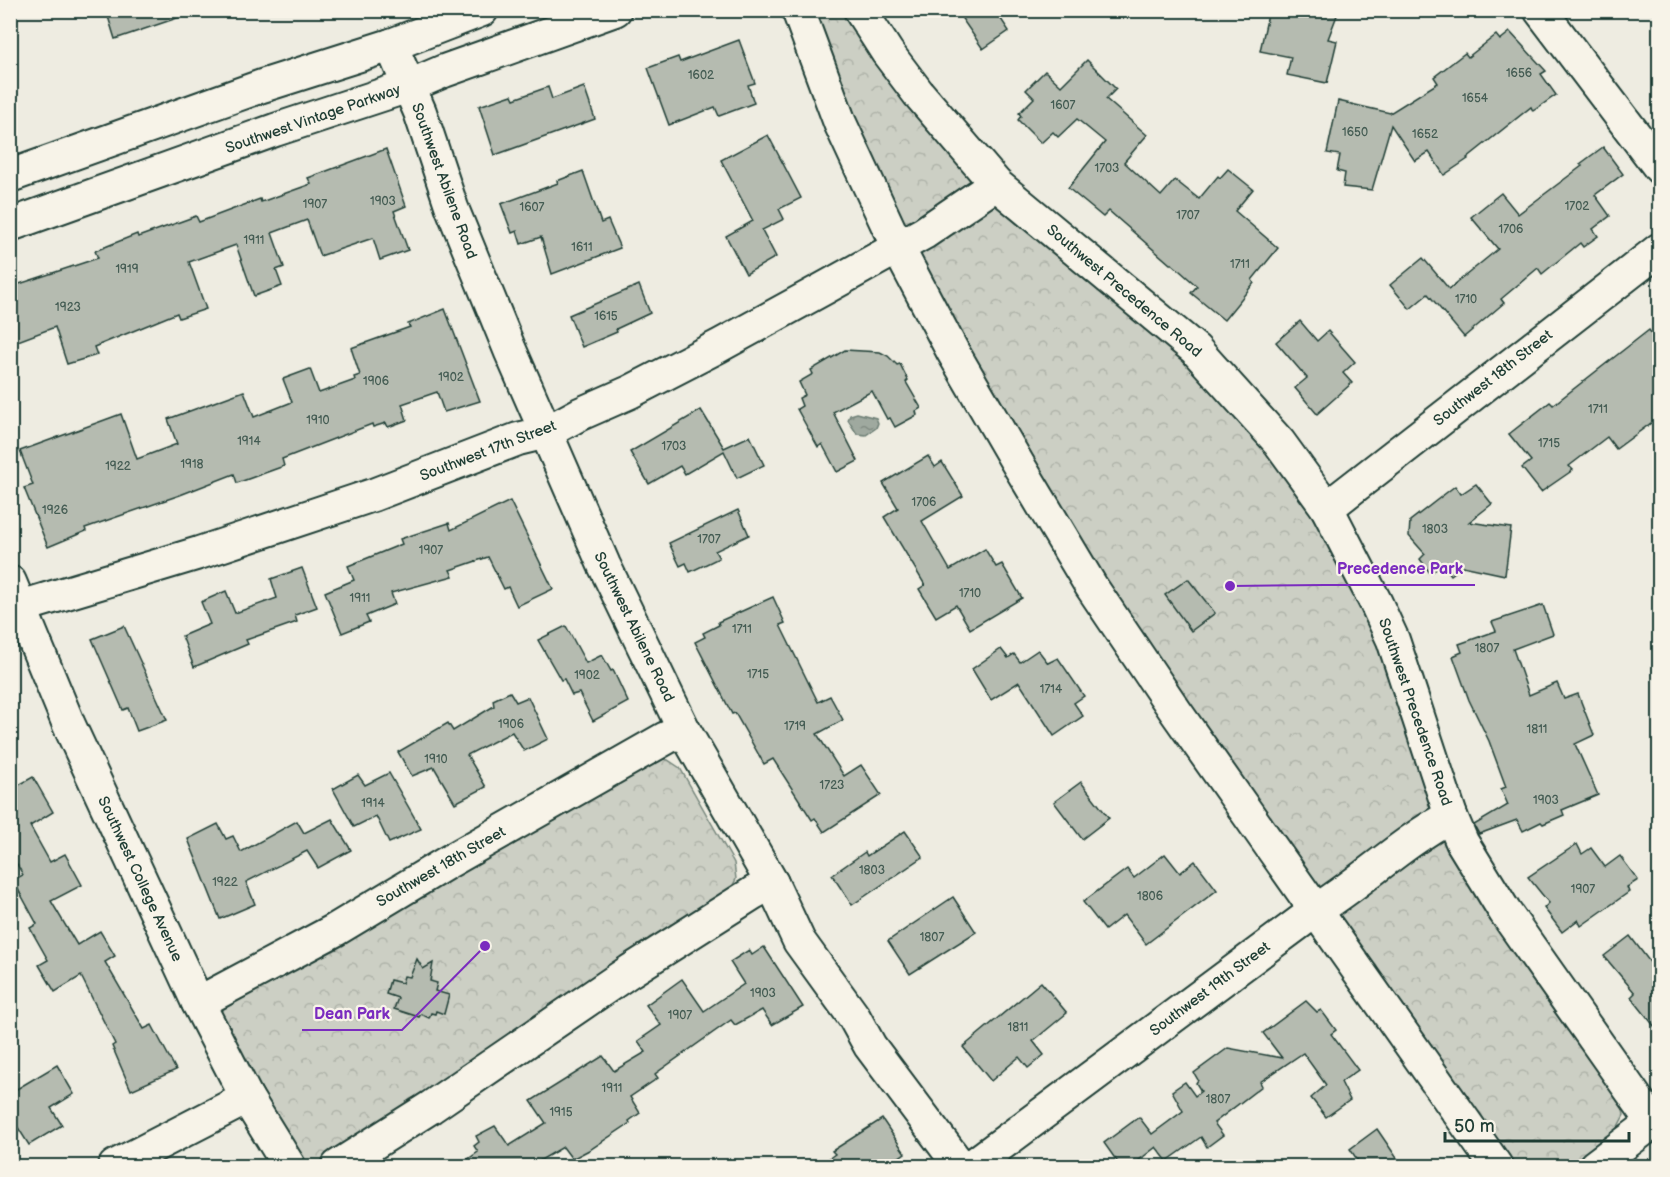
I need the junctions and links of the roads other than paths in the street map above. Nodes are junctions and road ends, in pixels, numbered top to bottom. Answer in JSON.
{"nodes":[{"id":1,"x":482,"y":10,"type":"edge"},
{"id":2,"x":615,"y":10,"type":"edge"},
{"id":3,"x":798,"y":10,"type":"edge"},
{"id":4,"x":861,"y":10,"type":"edge"},
{"id":5,"x":1540,"y":10,"type":"edge"},
{"id":6,"x":391,"y":45,"type":"junction"},
{"id":7,"x":409,"y":86,"type":"junction"},
{"id":8,"x":1659,"y":168,"type":"edge"},
{"id":9,"x":10,"y":176,"type":"edge"},
{"id":10,"x":996,"y":184,"type":"junction"},
{"id":11,"x":10,"y":225,"type":"edge"},
{"id":12,"x":897,"y":248,"type":"junction"},
{"id":13,"x":1659,"y":249,"type":"edge"},
{"id":14,"x":547,"y":432,"type":"junction"},
{"id":15,"x":1327,"y":508,"type":"junction"},
{"id":16,"x":14,"y":600,"type":"edge"},
{"id":17,"x":684,"y":730,"type":"junction"},
{"id":18,"x":1450,"y":816,"type":"junction"},
{"id":19,"x":772,"y":883,"type":"junction"},
{"id":20,"x":1315,"y":911,"type":"junction"},
{"id":21,"x":198,"y":1003,"type":"junction"},
{"id":22,"x":247,"y":1098,"type":"junction"},
{"id":23,"x":1656,"y":1120,"type":"edge"},
{"id":24,"x":115,"y":1167,"type":"edge"},
{"id":25,"x":289,"y":1167,"type":"edge"},
{"id":26,"x":338,"y":1167,"type":"edge"},
{"id":27,"x":960,"y":1167,"type":"edge"},
{"id":28,"x":972,"y":1167,"type":"edge"},
{"id":29,"x":1496,"y":1167,"type":"edge"},
{"id":30,"x":1595,"y":1167,"type":"edge"}],
"edges":[{"from":1,"to":6,"type":"street"},
{"from":2,"to":7,"type":"street","name":"Southwest Vintage Parkway"},
{"from":3,"to":12,"type":"street"},
{"from":4,"to":10,"type":"street","name":"Southwest Precedence Road"},
{"from":5,"to":8,"type":"street"},
{"from":6,"to":7,"type":"street","name":"Southwest Abilene Road"},
{"from":6,"to":9,"type":"street"},
{"from":7,"to":11,"type":"street","name":"Southwest Vintage Parkway"},
{"from":7,"to":14,"type":"street","name":"Southwest Abilene Road"},
{"from":10,"to":12,"type":"street","name":"Southwest 17th Street"},
{"from":10,"to":15,"type":"street","name":"Southwest Precedence Road"},
{"from":12,"to":14,"type":"street","name":"Southwest 17th Street"},
{"from":12,"to":20,"type":"street"},
{"from":13,"to":15,"type":"street","name":"Southwest 18th Street"},
{"from":14,"to":16,"type":"street","name":"Southwest 17th Street"},
{"from":14,"to":17,"type":"street","name":"Southwest Abilene Road"},
{"from":15,"to":18,"type":"street","name":"Southwest Precedence Road"},
{"from":16,"to":21,"type":"street","name":"Southwest College Avenue"},
{"from":17,"to":19,"type":"street","name":"Southwest Abilene Road"},
{"from":17,"to":21,"type":"street","name":"Southwest 18th Street"},
{"from":18,"to":20,"type":"street","name":"Southwest 19th Street"},
{"from":18,"to":23,"type":"street","name":"Southwest Precedence Road"},
{"from":19,"to":26,"type":"street"},
{"from":19,"to":27,"type":"street","name":"Southwest Abilene Road"},
{"from":20,"to":28,"type":"street","name":"Southwest 19th Street"},
{"from":20,"to":29,"type":"street"},
{"from":21,"to":22,"type":"street","name":"Southwest College Avenue"},
{"from":22,"to":24,"type":"street"},
{"from":22,"to":25,"type":"street","name":"Southwest College Avenue"},
{"from":23,"to":30,"type":"street"}]}
